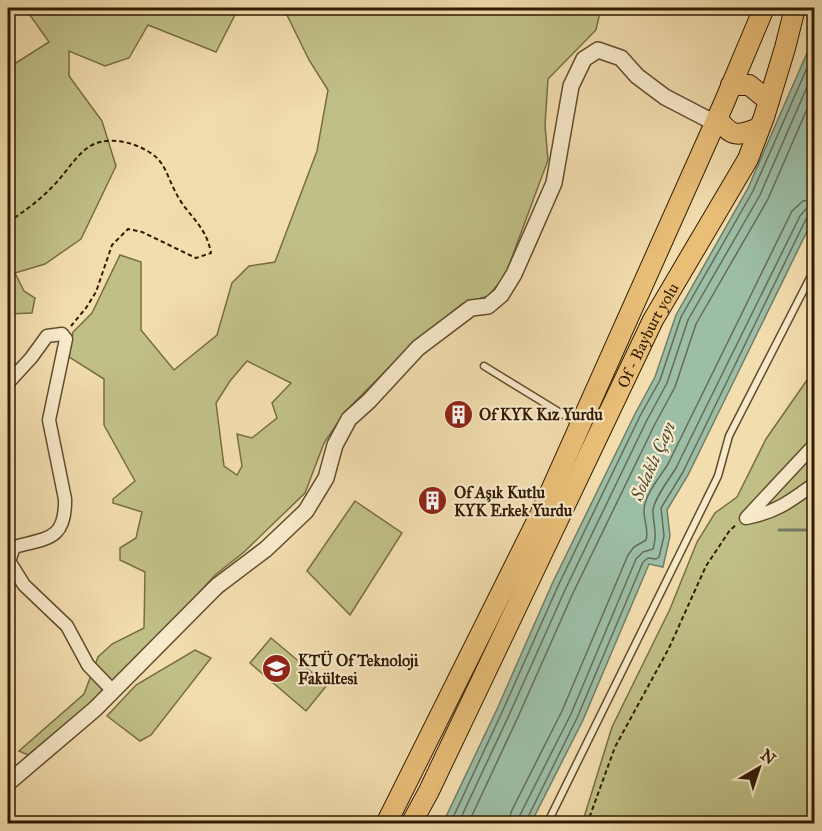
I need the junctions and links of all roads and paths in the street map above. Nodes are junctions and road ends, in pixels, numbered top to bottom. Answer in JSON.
{"nodes":[{"id":1,"x":764,"y":8,"type":"edge"},
{"id":2,"x":795,"y":8,"type":"edge"},
{"id":3,"x":731,"y":85,"type":"junction"},
{"id":4,"x":769,"y":101,"type":"junction"},
{"id":5,"x":716,"y":120,"type":"junction"},
{"id":6,"x":759,"y":128,"type":"junction"},
{"id":7,"x":8,"y":222,"type":"edge"},
{"id":8,"x":814,"y":270,"type":"edge"},
{"id":9,"x":62,"y":334,"type":"junction"},
{"id":10,"x":484,"y":366,"type":"dead end"},
{"id":11,"x":8,"y":383,"type":"edge"},
{"id":12,"x":580,"y":425,"type":"junction"},
{"id":13,"x":814,"y":445,"type":"edge"},
{"id":14,"x":814,"y":484,"type":"edge"},
{"id":15,"x":746,"y":518,"type":"junction"},
{"id":16,"x":113,"y":691,"type":"junction"},
{"id":17,"x":8,"y":783,"type":"edge"},
{"id":18,"x":386,"y":824,"type":"edge"},
{"id":19,"x":411,"y":824,"type":"edge"},
{"id":20,"x":547,"y":824,"type":"edge"},
{"id":21,"x":587,"y":824,"type":"edge"}],
"edges":[{"from":1,"to":3,"type":"highway","name":"Of - Bayburt yolu"},
{"from":2,"to":4,"type":"highway","name":"Of - Bayburt yolu"},
{"from":3,"to":4,"type":"highway"},
{"from":3,"to":5,"type":"highway","name":"Of - Bayburt yolu"},
{"from":4,"to":6,"type":"highway","name":"Of - Bayburt yolu"},
{"from":5,"to":6,"type":"highway"},
{"from":5,"to":12,"type":"highway","name":"Of - Bayburt yolu"},
{"from":5,"to":16,"type":"street"},
{"from":6,"to":19,"type":"highway","name":"Of - Bayburt yolu"},
{"from":7,"to":9,"type":"path"},
{"from":8,"to":20,"type":"lane"},
{"from":9,"to":11,"type":"street"},
{"from":9,"to":16,"type":"street"},
{"from":10,"to":12,"type":"lane"},
{"from":12,"to":18,"type":"highway","name":"Of - Bayburt yolu"},
{"from":13,"to":15,"type":"street"},
{"from":14,"to":15,"type":"street"},
{"from":15,"to":21,"type":"path"},
{"from":16,"to":17,"type":"street"}]}
